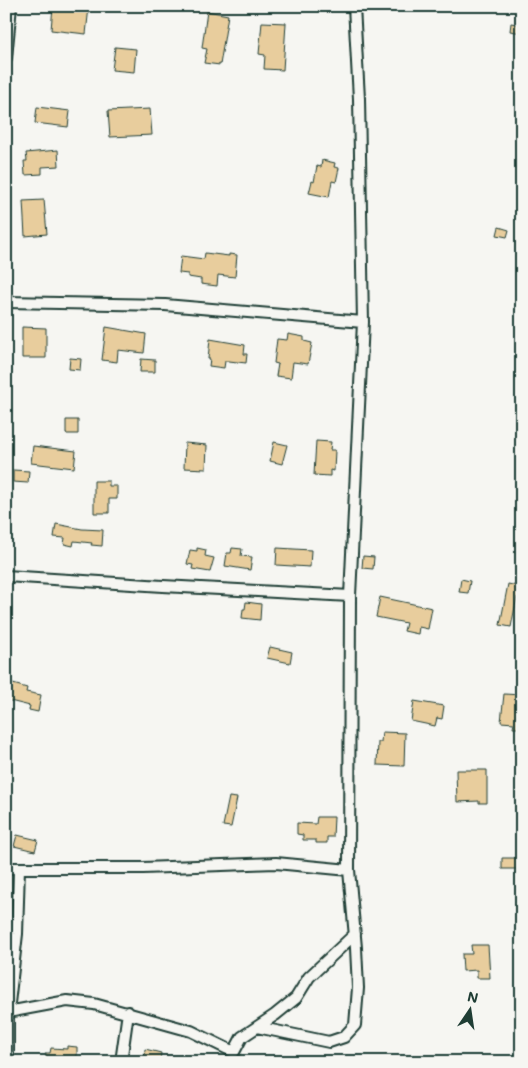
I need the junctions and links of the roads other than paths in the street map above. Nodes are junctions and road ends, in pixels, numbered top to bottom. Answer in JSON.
{"nodes":[{"id":1,"x":11,"y":6,"type":"edge"},
{"id":2,"x":354,"y":6,"type":"edge"},
{"id":3,"x":6,"y":58,"type":"edge"},
{"id":4,"x":6,"y":302,"type":"edge"},
{"id":5,"x":363,"y":322,"type":"junction"},
{"id":6,"x":6,"y":576,"type":"edge"},
{"id":7,"x":350,"y":596,"type":"junction"},
{"id":8,"x":6,"y":868,"type":"edge"},
{"id":9,"x":19,"y":868,"type":"junction"},
{"id":10,"x":349,"y":870,"type":"junction"},
{"id":11,"x":355,"y":934,"type":"junction"},
{"id":12,"x":8,"y":1012,"type":"junction"},
{"id":13,"x":128,"y":1012,"type":"junction"},
{"id":14,"x":257,"y":1027,"type":"junction"},
{"id":15,"x":234,"y":1057,"type":"edge"},
{"id":16,"x":8,"y":1062,"type":"edge"},
{"id":17,"x":121,"y":1062,"type":"edge"}],
"edges":[{"from":1,"to":3,"type":"street"},
{"from":2,"to":5,"type":"street"},
{"from":4,"to":5,"type":"street"},
{"from":5,"to":7,"type":"street"},
{"from":6,"to":7,"type":"street"},
{"from":7,"to":10,"type":"street"},
{"from":8,"to":9,"type":"street"},
{"from":9,"to":10,"type":"street"},
{"from":9,"to":12,"type":"street"},
{"from":10,"to":11,"type":"street"},
{"from":11,"to":14,"type":"street"},
{"from":11,"to":14,"type":"street"},
{"from":12,"to":13,"type":"street"},
{"from":12,"to":16,"type":"street"},
{"from":13,"to":15,"type":"street"},
{"from":13,"to":17,"type":"street"},
{"from":14,"to":15,"type":"street"}]}
